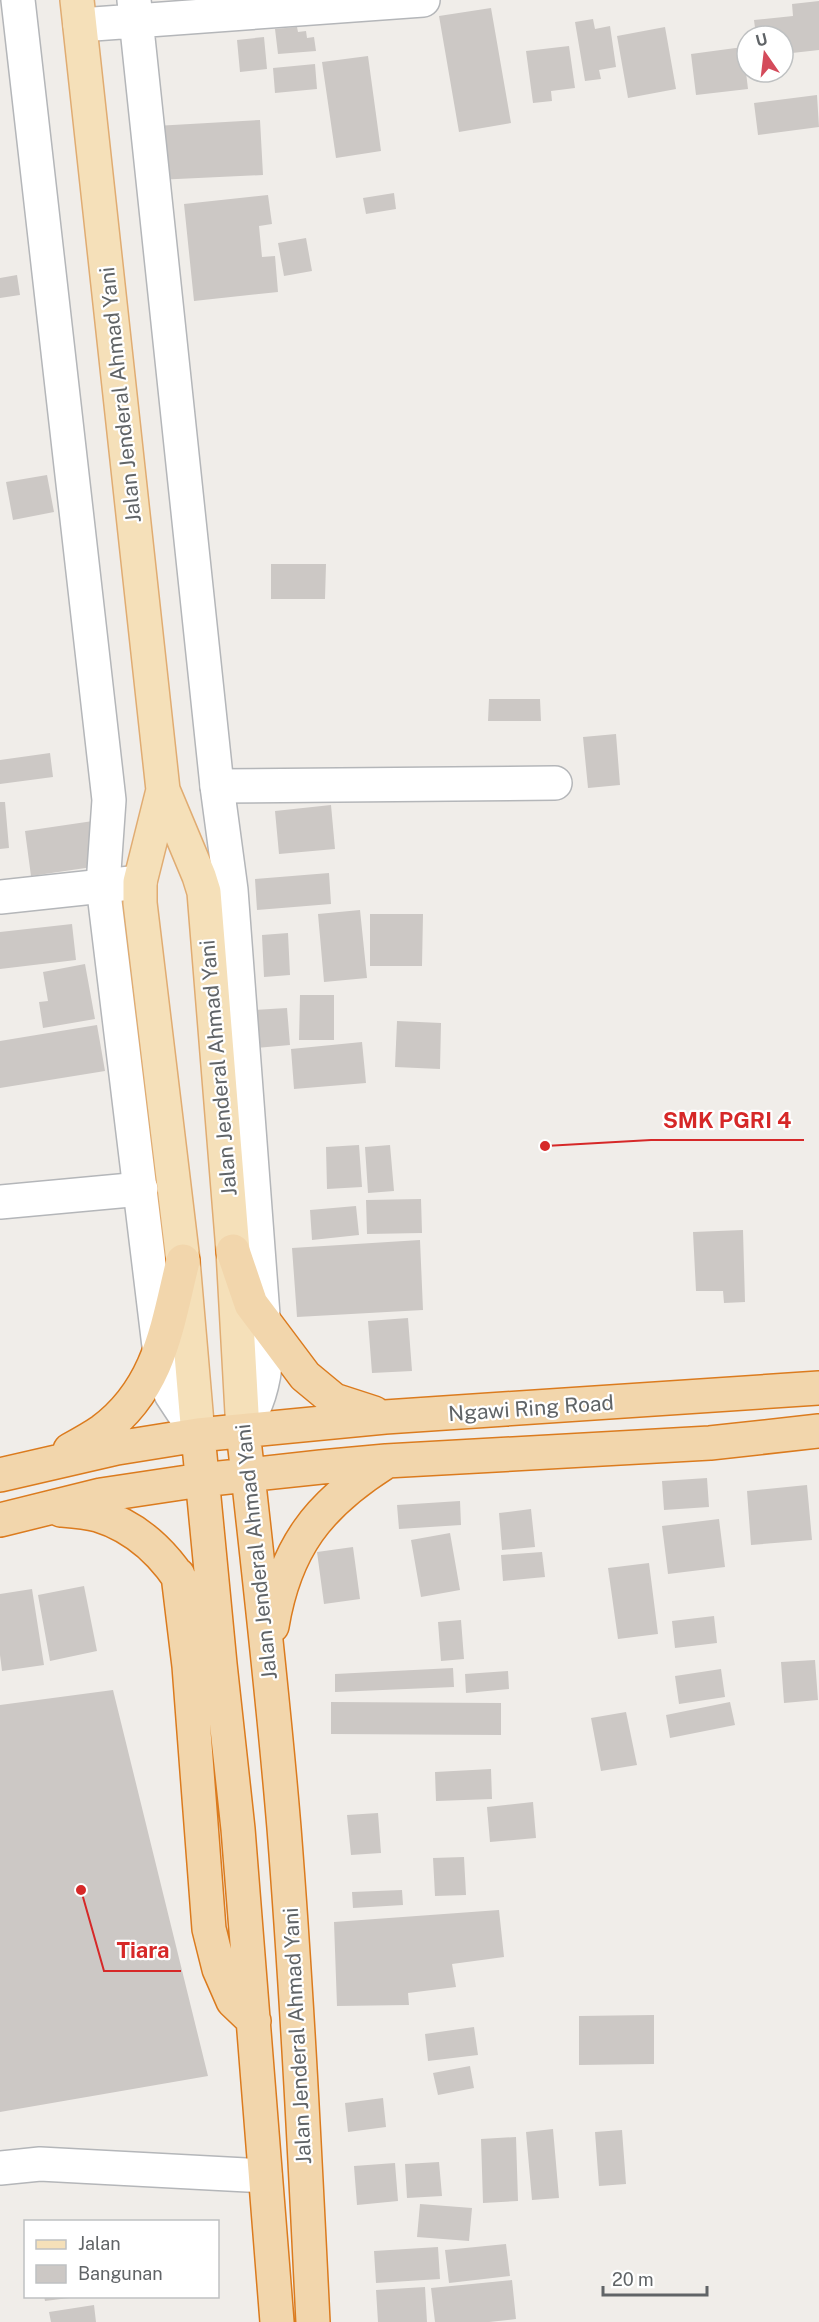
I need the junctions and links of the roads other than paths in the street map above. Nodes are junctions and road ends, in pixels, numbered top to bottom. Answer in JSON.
{"nodes":[{"id":1,"x":18,"y":0,"type":"edge"},
{"id":2,"x":423,"y":0,"type":"edge"},
{"id":3,"x":135,"y":10,"type":"edge"},
{"id":4,"x":79,"y":12,"type":"edge"},
{"id":5,"x":555,"y":783,"type":"dead end"},
{"id":6,"x":217,"y":786,"type":"junction"},
{"id":7,"x":164,"y":790,"type":"junction"},
{"id":8,"x":140,"y":882,"type":"junction"},
{"id":9,"x":103,"y":885,"type":"junction"},
{"id":10,"x":0,"y":897,"type":"edge"},
{"id":11,"x":141,"y":1189,"type":"junction"},
{"id":12,"x":0,"y":1202,"type":"edge"},
{"id":13,"x":233,"y":1251,"type":"junction"},
{"id":14,"x":183,"y":1261,"type":"junction"},
{"id":15,"x":264,"y":1323,"type":"junction"},
{"id":16,"x":160,"y":1352,"type":"junction"},
{"id":17,"x":819,"y":1388,"type":"edge"},
{"id":18,"x":385,"y":1417,"type":"junction"},
{"id":19,"x":243,"y":1431,"type":"junction"},
{"id":20,"x":819,"y":1431,"type":"edge"},
{"id":21,"x":198,"y":1435,"type":"junction"},
{"id":22,"x":386,"y":1461,"type":"junction"},
{"id":23,"x":45,"y":1464,"type":"junction"},
{"id":24,"x":0,"y":1475,"type":"edge"},
{"id":25,"x":248,"y":1476,"type":"junction"},
{"id":26,"x":201,"y":1480,"type":"junction"},
{"id":27,"x":53,"y":1508,"type":"junction"},
{"id":28,"x":0,"y":1520,"type":"edge"},
{"id":29,"x":178,"y":1575,"type":"junction"},
{"id":30,"x":267,"y":1661,"type":"junction"},
{"id":31,"x":220,"y":1664,"type":"junction"},
{"id":32,"x":254,"y":2021,"type":"junction"},
{"id":33,"x":0,"y":2168,"type":"edge"},
{"id":34,"x":265,"y":2176,"type":"junction"},
{"id":35,"x":278,"y":2322,"type":"edge"},
{"id":36,"x":313,"y":2322,"type":"edge"}],
"edges":[{"from":1,"to":9,"type":"street"},
{"from":2,"to":3,"type":"street"},
{"from":3,"to":4,"type":"street"},
{"from":3,"to":6,"type":"street"},
{"from":4,"to":7,"type":"main road","name":"Jalan Jenderal Ahmad Yani"},
{"from":5,"to":6,"type":"street"},
{"from":6,"to":15,"type":"street"},
{"from":7,"to":8,"type":"main road","name":"Jalan Jenderal Ahmad Yani"},
{"from":7,"to":13,"type":"main road","name":"Jalan Jenderal Ahmad Yani"},
{"from":8,"to":9,"type":"street"},
{"from":8,"to":14,"type":"main road","name":"Jalan Jenderal Ahmad Yani"},
{"from":9,"to":10,"type":"street"},
{"from":9,"to":11,"type":"street"},
{"from":11,"to":12,"type":"street"},
{"from":11,"to":16,"type":"street"},
{"from":13,"to":15,"type":"highway"},
{"from":13,"to":19,"type":"main road","name":"Jalan Jenderal Ahmad Yani"},
{"from":14,"to":16,"type":"highway"},
{"from":14,"to":21,"type":"main road","name":"Jalan Jenderal Ahmad Yani"},
{"from":15,"to":18,"type":"highway"},
{"from":15,"to":19,"type":"street"},
{"from":16,"to":21,"type":"street"},
{"from":16,"to":23,"type":"highway"},
{"from":17,"to":18,"type":"highway","name":"Ngawi Ring Road"},
{"from":18,"to":19,"type":"highway","name":"Ngawi Ring Road"},
{"from":19,"to":21,"type":"highway","name":"Ngawi Ring Road"},
{"from":19,"to":25,"type":"highway","name":"Jalan Jenderal Ahmad Yani"},
{"from":20,"to":22,"type":"highway","name":"Ngawi Ring Road"},
{"from":21,"to":23,"type":"highway"},
{"from":21,"to":26,"type":"highway","name":"Jalan Jenderal Ahmad Yani"},
{"from":22,"to":25,"type":"highway","name":"Ngawi Ring Road"},
{"from":22,"to":30,"type":"highway"},
{"from":23,"to":24,"type":"highway"},
{"from":25,"to":26,"type":"highway","name":"Ngawi Ring Road"},
{"from":25,"to":30,"type":"highway","name":"Jalan Jenderal Ahmad Yani"},
{"from":26,"to":27,"type":"highway"},
{"from":26,"to":31,"type":"highway","name":"Jalan Jenderal Ahmad Yani"},
{"from":27,"to":28,"type":"highway"},
{"from":27,"to":29,"type":"highway"},
{"from":29,"to":31,"type":"highway"},
{"from":29,"to":32,"type":"highway"},
{"from":30,"to":36,"type":"highway","name":"Jalan Jenderal Ahmad Yani"},
{"from":31,"to":32,"type":"highway","name":"Jalan Jenderal Ahmad Yani"},
{"from":32,"to":34,"type":"highway","name":"Jalan Jenderal Ahmad Yani"},
{"from":33,"to":34,"type":"street"},
{"from":34,"to":35,"type":"highway","name":"Jalan Jenderal Ahmad Yani"}]}
